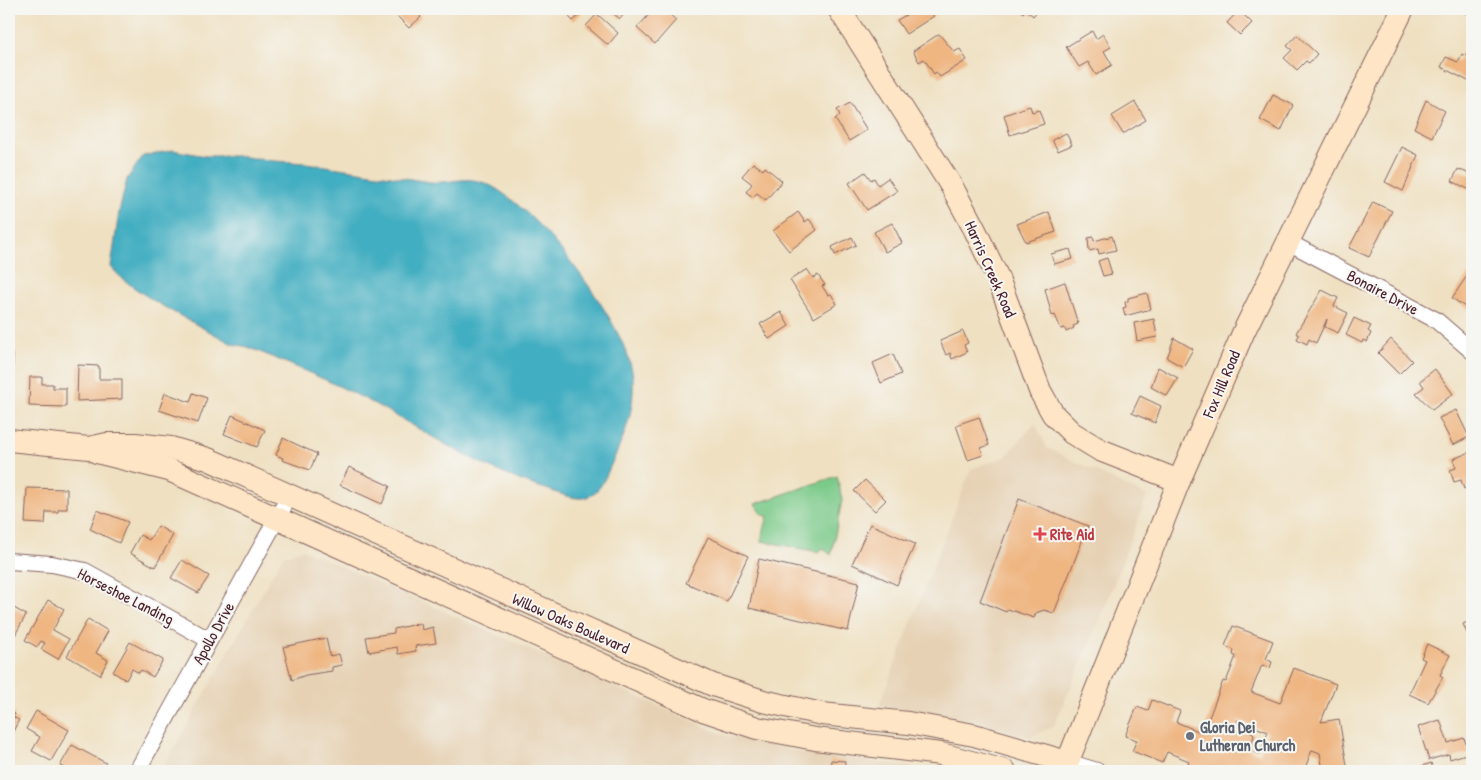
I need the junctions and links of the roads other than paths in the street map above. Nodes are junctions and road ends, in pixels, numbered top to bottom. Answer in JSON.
{"nodes":[{"id":1,"x":839,"y":9,"type":"edge"},
{"id":2,"x":1403,"y":9,"type":"edge"},
{"id":3,"x":1288,"y":242,"type":"junction"},
{"id":4,"x":1472,"y":351,"type":"edge"},
{"id":5,"x":9,"y":440,"type":"edge"},
{"id":6,"x":89,"y":448,"type":"junction"},
{"id":7,"x":1179,"y":481,"type":"junction"},
{"id":8,"x":290,"y":495,"type":"junction"},
{"id":9,"x":277,"y":519,"type":"junction"},
{"id":10,"x":9,"y":561,"type":"edge"},
{"id":11,"x":209,"y":640,"type":"junction"},
{"id":12,"x":1066,"y":767,"type":"edge"},
{"id":13,"x":136,"y":771,"type":"edge"},
{"id":14,"x":1005,"y":771,"type":"edge"},
{"id":15,"x":1097,"y":771,"type":"edge"}],
"edges":[{"from":1,"to":7,"type":"street","name":"Harris Creek Road"},
{"from":2,"to":3,"type":"street","name":"Fox Hill Road"},
{"from":3,"to":4,"type":"street","name":"Bonaire Drive"},
{"from":3,"to":7,"type":"street","name":"Fox Hill Road"},
{"from":5,"to":6,"type":"street","name":"Willow Oaks Boulevard"},
{"from":6,"to":8,"type":"street","name":"Willow Oaks Boulevard"},
{"from":6,"to":9,"type":"street","name":"Willow Oaks Boulevard"},
{"from":7,"to":12,"type":"street","name":"Fox Hill Road"},
{"from":8,"to":9,"type":"street","name":"Apollo Drive"},
{"from":8,"to":12,"type":"street","name":"Willow Oaks Boulevard"},
{"from":9,"to":11,"type":"street","name":"Apollo Drive"},
{"from":9,"to":14,"type":"street","name":"Willow Oaks Boulevard"},
{"from":10,"to":11,"type":"street","name":"Horseshoe Landing"},
{"from":11,"to":13,"type":"street","name":"Apollo Drive"},
{"from":12,"to":15,"type":"street"}]}
